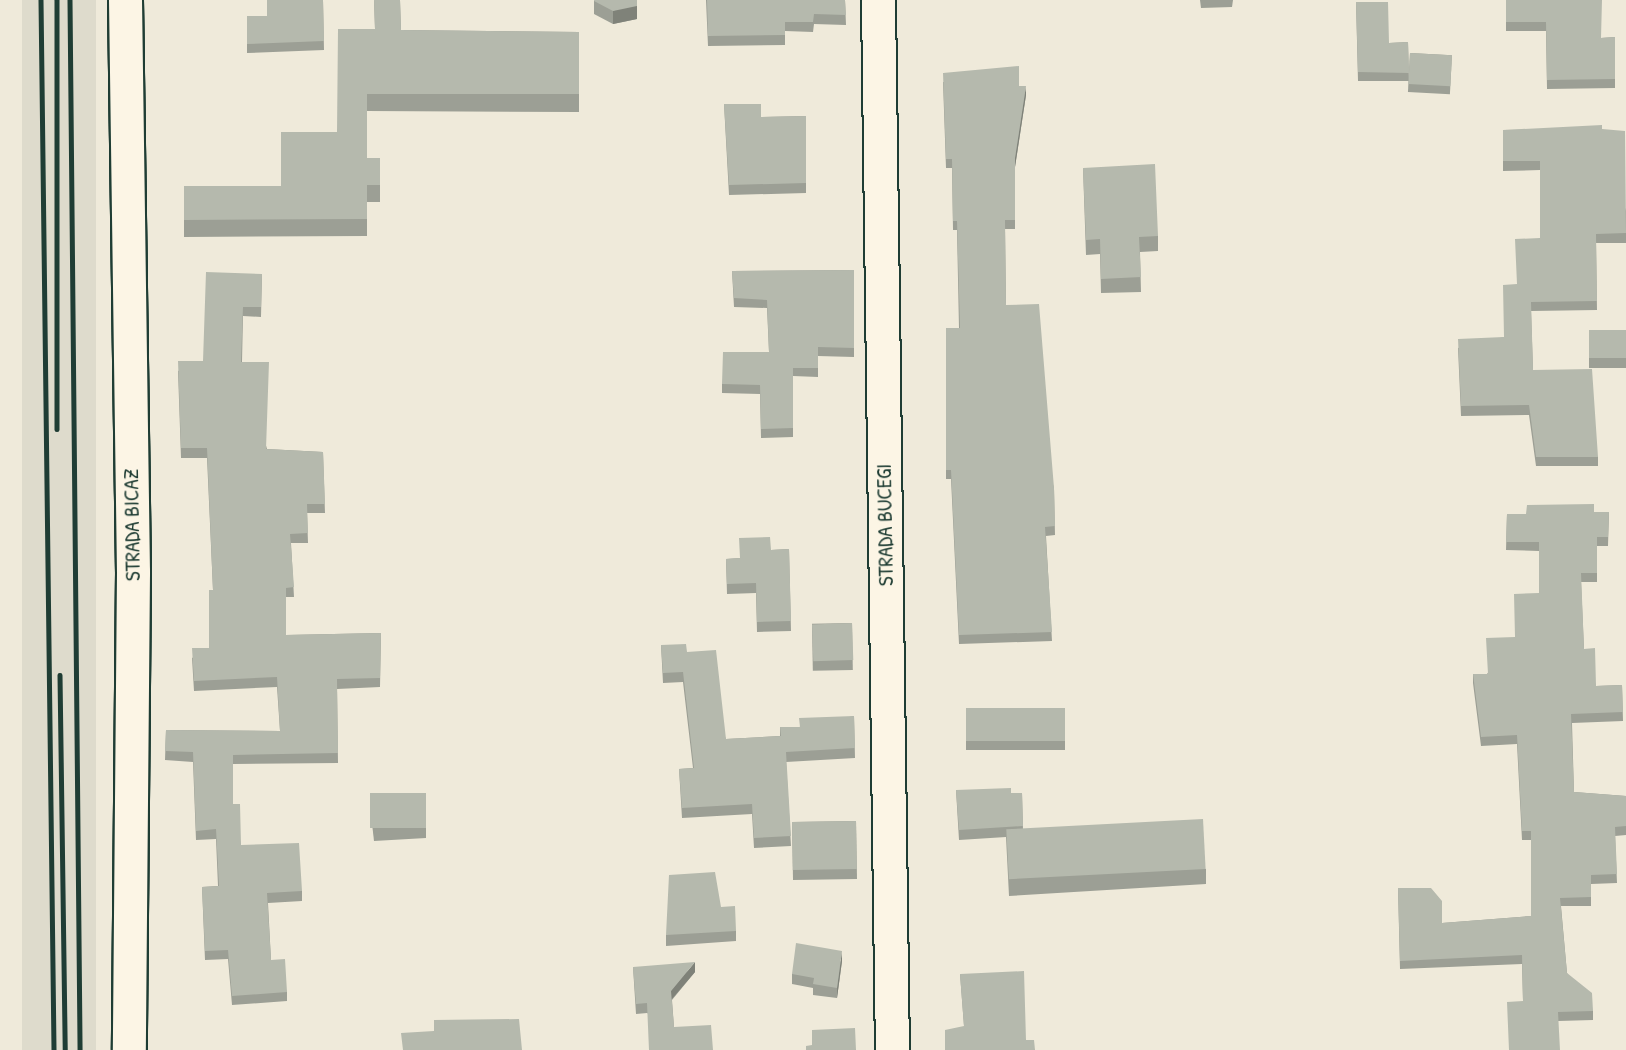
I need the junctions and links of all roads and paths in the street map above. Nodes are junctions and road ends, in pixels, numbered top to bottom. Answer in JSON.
{"nodes":[{"id":1,"x":125,"y":0,"type":"edge"},
{"id":2,"x":878,"y":0,"type":"edge"},
{"id":3,"x":129,"y":1050,"type":"edge"},
{"id":4,"x":892,"y":1050,"type":"edge"}],
"edges":[{"from":1,"to":3,"type":"street","name":"STRADA BICAZ"},
{"from":2,"to":4,"type":"street","name":"STRADA BUCEGI"}]}
